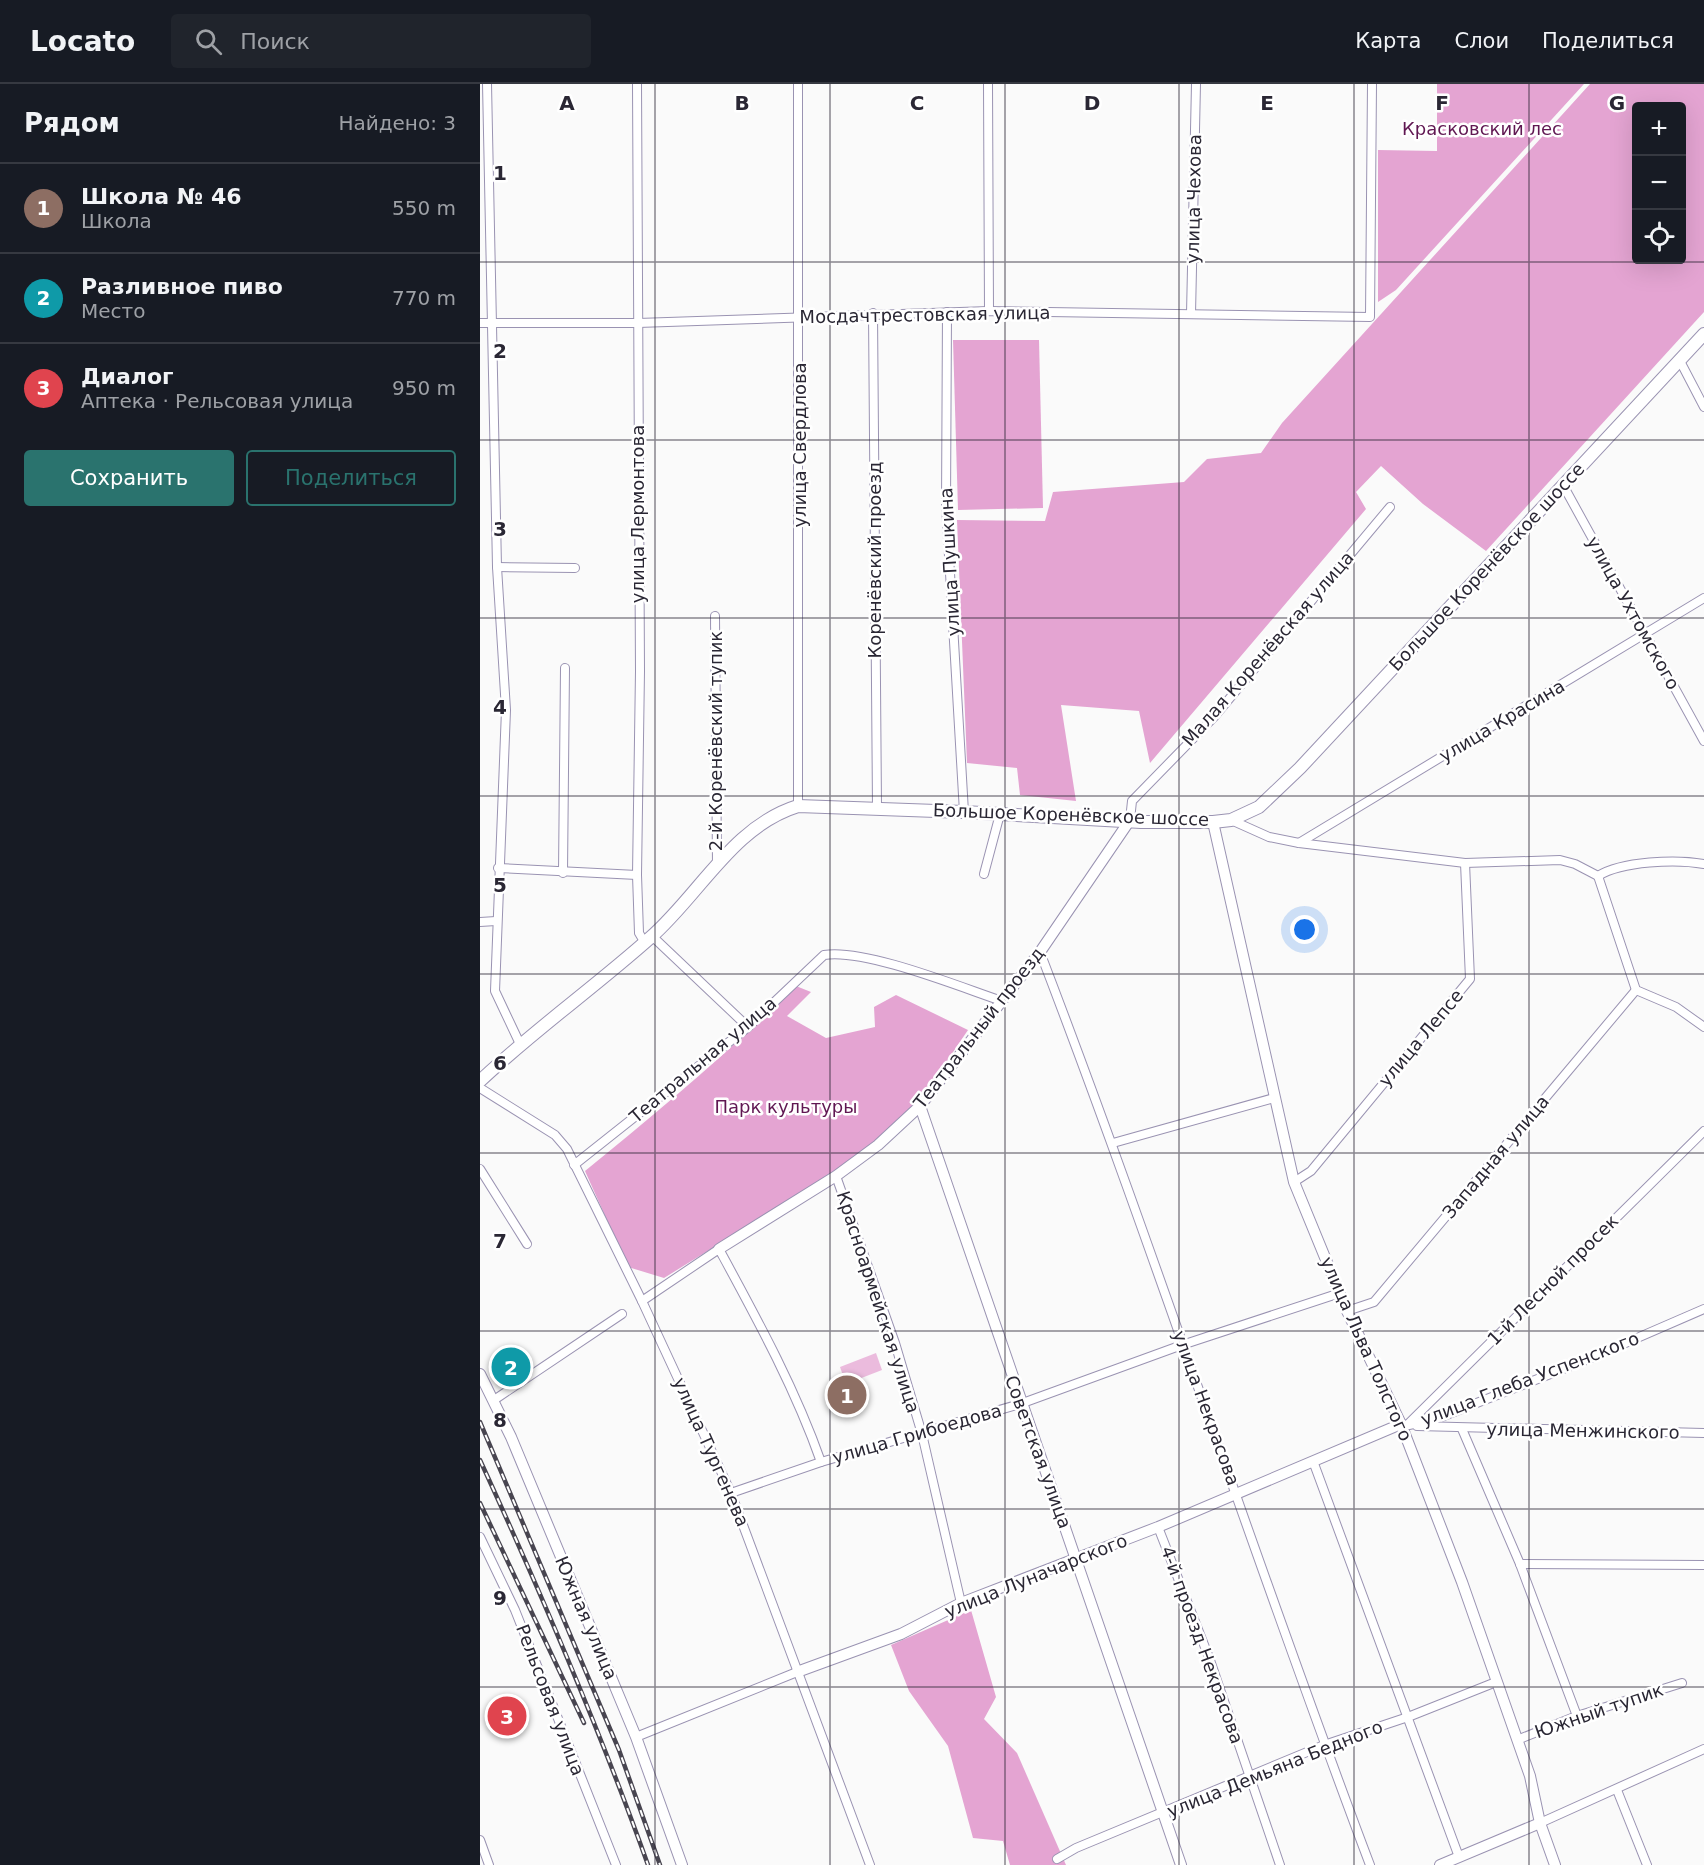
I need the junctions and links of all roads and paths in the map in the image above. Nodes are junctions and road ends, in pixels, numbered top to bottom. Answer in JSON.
{"nodes":[{"id":1,"x":487,"y":84,"type":"edge"},
{"id":2,"x":637,"y":84,"type":"edge"},
{"id":3,"x":798,"y":84,"type":"edge"},
{"id":4,"x":988,"y":84,"type":"edge"},
{"id":5,"x":1196,"y":84,"type":"edge"},
{"id":6,"x":1372,"y":84,"type":"edge"},
{"id":7,"x":989,"y":311,"type":"junction"},
{"id":8,"x":947,"y":312,"type":"junction"},
{"id":9,"x":873,"y":313,"type":"junction"},
{"id":10,"x":1191,"y":314,"type":"junction"},
{"id":11,"x":800,"y":318,"type":"junction"},
{"id":12,"x":480,"y":323,"type":"edge"},
{"id":13,"x":491,"y":323,"type":"junction"},
{"id":14,"x":638,"y":323,"type":"junction"},
{"id":15,"x":1704,"y":334,"type":"edge"},
{"id":16,"x":1680,"y":361,"type":"junction"},
{"id":17,"x":1704,"y":406,"type":"edge"},
{"id":18,"x":1563,"y":485,"type":"junction"},
{"id":19,"x":1390,"y":507,"type":"dead end"},
{"id":20,"x":497,"y":567,"type":"junction"},
{"id":21,"x":575,"y":568,"type":"dead end"},
{"id":22,"x":1704,"y":598,"type":"edge"},
{"id":23,"x":715,"y":616,"type":"dead end"},
{"id":24,"x":1644,"y":634,"type":"junction"},
{"id":25,"x":565,"y":668,"type":"dead end"},
{"id":26,"x":1704,"y":741,"type":"edge"},
{"id":27,"x":798,"y":806,"type":"junction"},
{"id":28,"x":877,"y":807,"type":"junction"},
{"id":29,"x":964,"y":812,"type":"junction"},
{"id":30,"x":1000,"y":814,"type":"junction"},
{"id":31,"x":1130,"y":820,"type":"junction"},
{"id":32,"x":1231,"y":820,"type":"junction"},
{"id":33,"x":1214,"y":822,"type":"junction"},
{"id":34,"x":1299,"y":843,"type":"junction"},
{"id":35,"x":1465,"y":863,"type":"junction"},
{"id":36,"x":1704,"y":864,"type":"edge"},
{"id":37,"x":717,"y":866,"type":"junction"},
{"id":38,"x":498,"y":868,"type":"junction"},
{"id":39,"x":563,"y":873,"type":"junction"},
{"id":40,"x":984,"y":874,"type":"dead end"},
{"id":41,"x":637,"y":875,"type":"junction"},
{"id":42,"x":1598,"y":876,"type":"junction"},
{"id":43,"x":496,"y":921,"type":"junction"},
{"id":44,"x":480,"y":922,"type":"edge"},
{"id":45,"x":649,"y":940,"type":"junction"},
{"id":46,"x":1040,"y":952,"type":"junction"},
{"id":47,"x":1636,"y":990,"type":"junction"},
{"id":48,"x":1002,"y":1001,"type":"junction"},
{"id":49,"x":748,"y":1027,"type":"junction"},
{"id":50,"x":1704,"y":1027,"type":"edge"},
{"id":51,"x":520,"y":1044,"type":"junction"},
{"id":52,"x":480,"y":1082,"type":"edge"},
{"id":53,"x":480,"y":1088,"type":"edge"},
{"id":54,"x":1274,"y":1098,"type":"junction"},
{"id":55,"x":920,"y":1106,"type":"junction"},
{"id":56,"x":1704,"y":1131,"type":"edge"},
{"id":57,"x":1113,"y":1143,"type":"junction"},
{"id":58,"x":574,"y":1165,"type":"junction"},
{"id":59,"x":480,"y":1168,"type":"edge"},
{"id":60,"x":836,"y":1176,"type":"junction"},
{"id":61,"x":1294,"y":1182,"type":"junction"},
{"id":62,"x":527,"y":1244,"type":"dead end"},
{"id":63,"x":719,"y":1249,"type":"junction"},
{"id":64,"x":1340,"y":1293,"type":"junction"},
{"id":65,"x":642,"y":1300,"type":"junction"},
{"id":66,"x":1704,"y":1309,"type":"edge"},
{"id":67,"x":1347,"y":1311,"type":"junction"},
{"id":68,"x":622,"y":1314,"type":"dead end"},
{"id":69,"x":1182,"y":1345,"type":"junction"},
{"id":70,"x":480,"y":1374,"type":"edge"},
{"id":71,"x":494,"y":1401,"type":"junction"},
{"id":72,"x":1020,"y":1404,"type":"junction"},
{"id":73,"x":1404,"y":1425,"type":"junction"},
{"id":74,"x":1462,"y":1429,"type":"junction"},
{"id":75,"x":922,"y":1434,"type":"junction"},
{"id":76,"x":1704,"y":1434,"type":"edge"},
{"id":77,"x":1313,"y":1461,"type":"junction"},
{"id":78,"x":821,"y":1462,"type":"junction"},
{"id":79,"x":1236,"y":1492,"type":"junction"},
{"id":80,"x":731,"y":1493,"type":"junction"},
{"id":81,"x":1158,"y":1527,"type":"junction"},
{"id":82,"x":480,"y":1537,"type":"edge"},
{"id":83,"x":1077,"y":1559,"type":"junction"},
{"id":84,"x":1520,"y":1564,"type":"junction"},
{"id":85,"x":1704,"y":1565,"type":"edge"},
{"id":86,"x":961,"y":1603,"type":"junction"},
{"id":87,"x":797,"y":1672,"type":"junction"},
{"id":88,"x":1496,"y":1682,"type":"junction"},
{"id":89,"x":1682,"y":1683,"type":"dead end"},
{"id":90,"x":1577,"y":1716,"type":"junction"},
{"id":91,"x":1408,"y":1717,"type":"junction"},
{"id":92,"x":636,"y":1737,"type":"junction"},
{"id":93,"x":1517,"y":1740,"type":"junction"},
{"id":94,"x":1324,"y":1745,"type":"junction"},
{"id":95,"x":1704,"y":1749,"type":"edge"},
{"id":96,"x":1250,"y":1775,"type":"junction"},
{"id":97,"x":1617,"y":1790,"type":"junction"},
{"id":98,"x":1164,"y":1813,"type":"junction"},
{"id":99,"x":1540,"y":1823,"type":"junction"},
{"id":100,"x":480,"y":1840,"type":"edge"},
{"id":101,"x":1460,"y":1857,"type":"junction"},
{"id":102,"x":1057,"y":1859,"type":"dead end"},
{"id":103,"x":485,"y":1862,"type":"edge"},
{"id":104,"x":615,"y":1865,"type":"edge"},
{"id":105,"x":682,"y":1865,"type":"edge"},
{"id":106,"x":870,"y":1865,"type":"edge"},
{"id":107,"x":1181,"y":1865,"type":"edge"},
{"id":108,"x":1280,"y":1865,"type":"edge"},
{"id":109,"x":1370,"y":1865,"type":"edge"},
{"id":110,"x":1440,"y":1865,"type":"edge"},
{"id":111,"x":1555,"y":1865,"type":"edge"},
{"id":112,"x":1647,"y":1865,"type":"edge"}],
"edges":[{"from":1,"to":13,"type":"street"},
{"from":2,"to":14,"type":"street","name":"улица Лермонтова"},
{"from":3,"to":11,"type":"street","name":"улица Свердлова"},
{"from":4,"to":7,"type":"street"},
{"from":5,"to":10,"type":"street","name":"улица Чехова"},
{"from":6,"to":10,"type":"street","name":"Мосдачтрестовская улица"},
{"from":7,"to":8,"type":"street","name":"Мосдачтрестовская улица"},
{"from":7,"to":10,"type":"street","name":"Мосдачтрестовская улица"},
{"from":8,"to":9,"type":"street","name":"Мосдачтрестовская улица"},
{"from":8,"to":29,"type":"street","name":"улица Пушкина"},
{"from":9,"to":11,"type":"street","name":"Мосдачтрестовская улица"},
{"from":9,"to":28,"type":"street","name":"Коренёвский проезд"},
{"from":11,"to":14,"type":"street","name":"Мосдачтрестовская улица"},
{"from":11,"to":27,"type":"street","name":"улица Свердлова"},
{"from":12,"to":13,"type":"street","name":"Мосдачтрестовская улица"},
{"from":13,"to":14,"type":"street","name":"Мосдачтрестовская улица"},
{"from":13,"to":20,"type":"street"},
{"from":14,"to":41,"type":"street","name":"улица Лермонтова"},
{"from":15,"to":16,"type":"main road","name":"Большое Коренёвское шоссе"},
{"from":16,"to":17,"type":"street"},
{"from":16,"to":18,"type":"main road","name":"Большое Коренёвское шоссе"},
{"from":18,"to":24,"type":"street","name":"улица Ухтомского"},
{"from":18,"to":32,"type":"main road","name":"Большое Коренёвское шоссе"},
{"from":19,"to":31,"type":"street","name":"Малая Коренёвская улица"},
{"from":20,"to":21,"type":"street"},
{"from":20,"to":38,"type":"street"},
{"from":22,"to":24,"type":"street","name":"улица Красина"},
{"from":23,"to":37,"type":"street","name":"2-й Коренёвский тупик"},
{"from":24,"to":26,"type":"street","name":"улица Ухтомского"},
{"from":24,"to":34,"type":"street","name":"улица Красина"},
{"from":25,"to":39,"type":"street"},
{"from":27,"to":28,"type":"main road","name":"Большое Коренёвское шоссе"},
{"from":27,"to":37,"type":"main road","name":"Большое Коренёвское шоссе"},
{"from":28,"to":29,"type":"main road","name":"Большое Коренёвское шоссе"},
{"from":29,"to":30,"type":"main road","name":"Большое Коренёвское шоссе"},
{"from":30,"to":31,"type":"main road","name":"Большое Коренёвское шоссе"},
{"from":30,"to":40,"type":"street"},
{"from":31,"to":33,"type":"main road","name":"Большое Коренёвское шоссе"},
{"from":31,"to":46,"type":"street","name":"Театральный проезд"},
{"from":32,"to":33,"type":"main road","name":"Большое Коренёвское шоссе"},
{"from":32,"to":34,"type":"street"},
{"from":33,"to":54,"type":"street","name":"улица Льва Толстого"},
{"from":34,"to":35,"type":"street"},
{"from":35,"to":42,"type":"street"},
{"from":35,"to":61,"type":"street","name":"улица Лепсе"},
{"from":36,"to":42,"type":"street"},
{"from":37,"to":45,"type":"main road","name":"Большое Коренёвское шоссе"},
{"from":38,"to":39,"type":"street"},
{"from":38,"to":43,"type":"street"},
{"from":39,"to":41,"type":"street"},
{"from":41,"to":45,"type":"street","name":"улица Лермонтова"},
{"from":42,"to":47,"type":"street"},
{"from":43,"to":44,"type":"street"},
{"from":43,"to":51,"type":"street"},
{"from":45,"to":49,"type":"street"},
{"from":45,"to":51,"type":"main road","name":"Большое Коренёвское шоссе"},
{"from":46,"to":48,"type":"street","name":"Театральный проезд"},
{"from":46,"to":57,"type":"street","name":"улица Некрасова"},
{"from":47,"to":50,"type":"street"},
{"from":47,"to":67,"type":"street","name":"Западная улица"},
{"from":48,"to":49,"type":"street","name":"Театральная улица"},
{"from":48,"to":55,"type":"street","name":"Театральный проезд"},
{"from":49,"to":58,"type":"street","name":"Театральная улица"},
{"from":51,"to":52,"type":"main road","name":"Большое Коренёвское шоссе"},
{"from":53,"to":58,"type":"street","name":"улица Тургенева"},
{"from":54,"to":57,"type":"street"},
{"from":54,"to":61,"type":"street","name":"улица Льва Толстого"},
{"from":55,"to":60,"type":"street","name":"Театральный проезд"},
{"from":55,"to":72,"type":"street","name":"Советская улица"},
{"from":56,"to":73,"type":"street","name":"1-й Лесной просек"},
{"from":57,"to":69,"type":"street","name":"улица Некрасова"},
{"from":58,"to":65,"type":"street","name":"улица Тургенева"},
{"from":59,"to":62,"type":"street"},
{"from":60,"to":63,"type":"street","name":"Театральный проезд"},
{"from":60,"to":75,"type":"street","name":"Красноармейская улица"},
{"from":61,"to":64,"type":"street","name":"улица Льва Толстого"},
{"from":63,"to":65,"type":"street","name":"Театральный проезд"},
{"from":63,"to":78,"type":"street"},
{"from":64,"to":67,"type":"street","name":"улица Льва Толстого"},
{"from":64,"to":69,"type":"street","name":"улица Грибоедова"},
{"from":65,"to":80,"type":"street","name":"улица Тургенева"},
{"from":66,"to":73,"type":"street","name":"улица Глеба Успенского"},
{"from":67,"to":73,"type":"street","name":"улица Льва Толстого"},
{"from":68,"to":71,"type":"street"},
{"from":69,"to":72,"type":"street","name":"улица Грибоедова"},
{"from":69,"to":79,"type":"street","name":"улица Некрасова"},
{"from":70,"to":71,"type":"street","name":"Южная улица"},
{"from":71,"to":92,"type":"street","name":"Южная улица"},
{"from":72,"to":75,"type":"street","name":"улица Грибоедова"},
{"from":72,"to":83,"type":"street","name":"Советская улица"},
{"from":73,"to":74,"type":"street","name":"улица Глеба Успенского"},
{"from":73,"to":77,"type":"street","name":"улица Луначарского"},
{"from":73,"to":88,"type":"street","name":"улица Льва Толстого"},
{"from":74,"to":76,"type":"street","name":"улица Менжинского"},
{"from":74,"to":84,"type":"street"},
{"from":75,"to":78,"type":"street","name":"улица Грибоедова"},
{"from":75,"to":86,"type":"street","name":"Красноармейская улица"},
{"from":77,"to":79,"type":"street","name":"улица Луначарского"},
{"from":77,"to":91,"type":"street"},
{"from":78,"to":80,"type":"street","name":"улица Грибоедова"},
{"from":79,"to":81,"type":"street","name":"улица Луначарского"},
{"from":79,"to":94,"type":"street","name":"улица Некрасова"},
{"from":80,"to":87,"type":"street","name":"улица Тургенева"},
{"from":81,"to":83,"type":"street","name":"улица Луначарского"},
{"from":81,"to":96,"type":"street","name":"4-й проезд Некрасова"},
{"from":82,"to":104,"type":"street","name":"Рельсовая улица"},
{"from":83,"to":86,"type":"street","name":"улица Луначарского"},
{"from":83,"to":98,"type":"street","name":"Советская улица"},
{"from":84,"to":85,"type":"street"},
{"from":84,"to":90,"type":"street"},
{"from":86,"to":87,"type":"street","name":"улица Луначарского"},
{"from":87,"to":92,"type":"street","name":"улица Луначарского"},
{"from":87,"to":106,"type":"street","name":"улица Тургенева"},
{"from":88,"to":91,"type":"street","name":"улица Демьяна Бедного"},
{"from":88,"to":93,"type":"street","name":"улица Льва Толстого"},
{"from":89,"to":90,"type":"street","name":"Южный тупик"},
{"from":90,"to":93,"type":"street","name":"Южный тупик"},
{"from":91,"to":94,"type":"street","name":"улица Демьяна Бедного"},
{"from":91,"to":101,"type":"street"},
{"from":92,"to":105,"type":"street","name":"Южная улица"},
{"from":93,"to":99,"type":"street","name":"улица Льва Толстого"},
{"from":94,"to":96,"type":"street","name":"улица Демьяна Бедного"},
{"from":94,"to":109,"type":"street","name":"улица Некрасова"},
{"from":95,"to":97,"type":"street"},
{"from":96,"to":98,"type":"street","name":"улица Демьяна Бедного"},
{"from":96,"to":108,"type":"street","name":"4-й проезд Некрасова"},
{"from":97,"to":99,"type":"street"},
{"from":97,"to":112,"type":"street"},
{"from":98,"to":102,"type":"street","name":"улица Демьяна Бедного"},
{"from":98,"to":107,"type":"street","name":"Советская улица"},
{"from":99,"to":101,"type":"street"},
{"from":99,"to":111,"type":"street","name":"улица Льва Толстого"},
{"from":100,"to":103,"type":"street"},
{"from":101,"to":110,"type":"street"}]}
